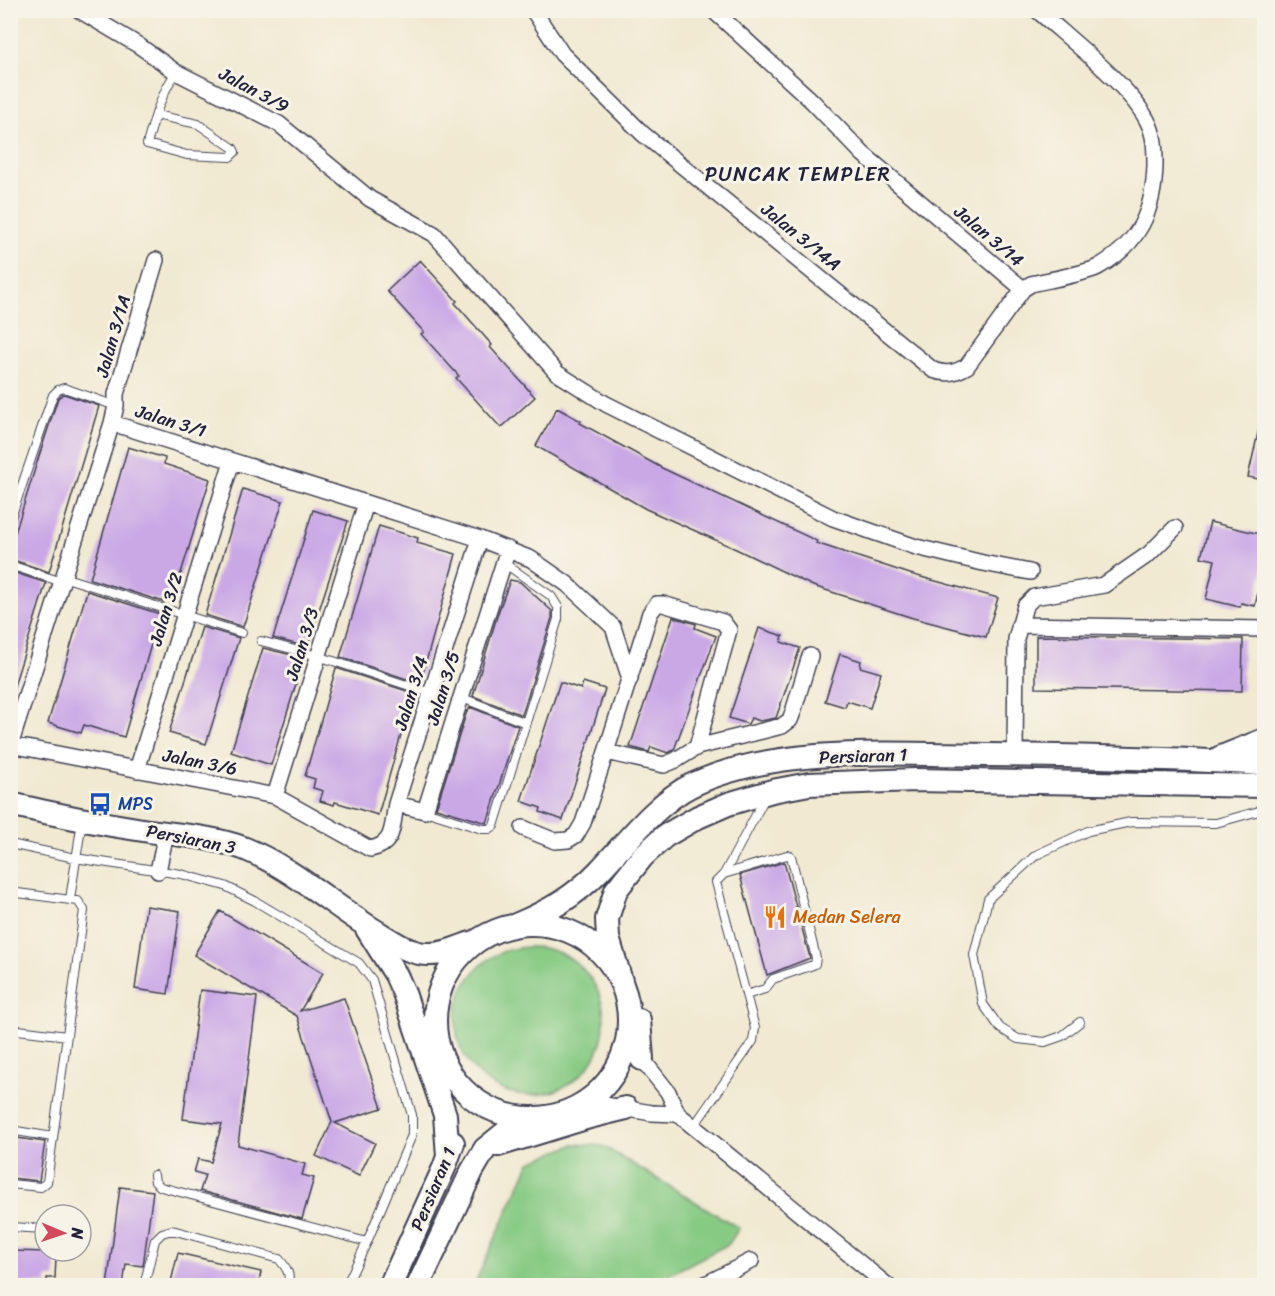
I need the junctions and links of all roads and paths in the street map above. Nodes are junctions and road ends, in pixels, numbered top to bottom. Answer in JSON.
{"nodes":[{"id":1,"x":79,"y":10,"type":"edge"},
{"id":2,"x":533,"y":10,"type":"edge"},
{"id":3,"x":713,"y":10,"type":"edge"},
{"id":4,"x":1037,"y":10,"type":"edge"},
{"id":5,"x":176,"y":72,"type":"junction"},
{"id":6,"x":156,"y":115,"type":"junction"},
{"id":7,"x":156,"y":260,"type":"dead end"},
{"id":8,"x":1023,"y":289,"type":"junction"},
{"id":9,"x":116,"y":406,"type":"junction"},
{"id":10,"x":112,"y":423,"type":"junction"},
{"id":11,"x":232,"y":461,"type":"junction"},
{"id":12,"x":366,"y":503,"type":"junction"},
{"id":13,"x":10,"y":520,"type":"edge"},
{"id":14,"x":1175,"y":528,"type":"dead end"},
{"id":15,"x":480,"y":539,"type":"junction"},
{"id":16,"x":505,"y":556,"type":"junction"},
{"id":17,"x":10,"y":565,"type":"edge"},
{"id":18,"x":1030,"y":572,"type":"dead end"},
{"id":19,"x":63,"y":580,"type":"junction"},
{"id":20,"x":185,"y":614,"type":"junction"},
{"id":21,"x":1019,"y":625,"type":"junction"},
{"id":22,"x":1264,"y":629,"type":"edge"},
{"id":23,"x":242,"y":633,"type":"dead end"},
{"id":24,"x":261,"y":641,"type":"dead end"},
{"id":25,"x":318,"y":656,"type":"junction"},
{"id":26,"x":810,"y":656,"type":"dead end"},
{"id":27,"x":630,"y":679,"type":"junction"},
{"id":28,"x":431,"y":693,"type":"junction"},
{"id":29,"x":460,"y":697,"type":"junction"},
{"id":30,"x":526,"y":723,"type":"junction"},
{"id":31,"x":1264,"y":740,"type":"edge"},
{"id":32,"x":11,"y":746,"type":"edge"},
{"id":33,"x":697,"y":747,"type":"junction"},
{"id":34,"x":606,"y":752,"type":"junction"},
{"id":35,"x":1015,"y":756,"type":"junction"},
{"id":36,"x":1212,"y":761,"type":"junction"},
{"id":37,"x":1264,"y":764,"type":"edge"},
{"id":38,"x":136,"y":770,"type":"junction"},
{"id":39,"x":1264,"y":786,"type":"edge"},
{"id":40,"x":772,"y":790,"type":"junction"},
{"id":41,"x":275,"y":796,"type":"junction"},
{"id":42,"x":10,"y":804,"type":"edge"},
{"id":43,"x":396,"y":804,"type":"junction"},
{"id":44,"x":1264,"y":805,"type":"edge"},
{"id":45,"x":425,"y":811,"type":"junction"},
{"id":46,"x":82,"y":819,"type":"junction"},
{"id":47,"x":523,"y":828,"type":"dead end"},
{"id":48,"x":166,"y":833,"type":"junction"},
{"id":49,"x":10,"y":844,"type":"edge"},
{"id":50,"x":370,"y":849,"type":"joint"},
{"id":51,"x":75,"y":858,"type":"junction"},
{"id":52,"x":158,"y":871,"type":"junction"},
{"id":53,"x":722,"y":876,"type":"junction"},
{"id":54,"x":586,"y":883,"type":"junction"},
{"id":55,"x":616,"y":890,"type":"junction"},
{"id":56,"x":10,"y":892,"type":"edge"},
{"id":57,"x":70,"y":900,"type":"junction"},
{"id":58,"x":516,"y":925,"type":"junction"},
{"id":59,"x":383,"y":936,"type":"junction"},
{"id":60,"x":474,"y":943,"type":"junction"},
{"id":61,"x":621,"y":981,"type":"junction"},
{"id":62,"x":746,"y":995,"type":"junction"},
{"id":63,"x":1080,"y":1022,"type":"dead end"},
{"id":64,"x":10,"y":1029,"type":"edge"},
{"id":65,"x":435,"y":1029,"type":"junction"},
{"id":66,"x":629,"y":1032,"type":"junction"},
{"id":67,"x":66,"y":1036,"type":"junction"},
{"id":68,"x":642,"y":1059,"type":"junction"},
{"id":69,"x":460,"y":1088,"type":"junction"},
{"id":70,"x":587,"y":1102,"type":"junction"},
{"id":71,"x":626,"y":1108,"type":"junction"},
{"id":72,"x":678,"y":1114,"type":"junction"},
{"id":73,"x":522,"y":1119,"type":"junction"},
{"id":74,"x":694,"y":1126,"type":"junction"},
{"id":75,"x":10,"y":1130,"type":"edge"},
{"id":76,"x":53,"y":1137,"type":"junction"},
{"id":77,"x":485,"y":1149,"type":"junction"},
{"id":78,"x":448,"y":1156,"type":"junction"},
{"id":79,"x":154,"y":1175,"type":"dead end"},
{"id":80,"x":10,"y":1184,"type":"edge"},
{"id":81,"x":10,"y":1227,"type":"edge"},
{"id":82,"x":33,"y":1228,"type":"edge"},
{"id":83,"x":367,"y":1242,"type":"junction"},
{"id":84,"x":750,"y":1261,"type":"dead end"},
{"id":85,"x":144,"y":1286,"type":"edge"},
{"id":86,"x":264,"y":1286,"type":"edge"},
{"id":87,"x":280,"y":1286,"type":"edge"},
{"id":88,"x":287,"y":1286,"type":"edge"},
{"id":89,"x":346,"y":1286,"type":"edge"},
{"id":90,"x":390,"y":1286,"type":"edge"},
{"id":91,"x":418,"y":1286,"type":"edge"},
{"id":92,"x":702,"y":1286,"type":"edge"},
{"id":93,"x":888,"y":1286,"type":"edge"}],
"edges":[{"from":1,"to":5,"type":"street","name":"Jalan 3/9"},
{"from":2,"to":8,"type":"street","name":"Jalan 3/14A"},
{"from":3,"to":8,"type":"street","name":"Jalan 3/14"},
{"from":4,"to":8,"type":"street","name":"Jalan 3/14"},
{"from":5,"to":6,"type":"lane"},
{"from":5,"to":18,"type":"street","name":"Jalan 3/9"},
{"from":6,"to":6,"type":"lane"},
{"from":7,"to":9,"type":"street","name":"Jalan 3/1A"},
{"from":9,"to":10,"type":"street","name":"Jalan 3/1A"},
{"from":9,"to":13,"type":"lane"},
{"from":10,"to":11,"type":"street","name":"Jalan 3/1"},
{"from":10,"to":19,"type":"street","name":"Jalan 3/1"},
{"from":11,"to":12,"type":"street","name":"Jalan 3/1"},
{"from":11,"to":20,"type":"street","name":"Jalan 3/2"},
{"from":12,"to":15,"type":"street","name":"Jalan 3/1"},
{"from":12,"to":25,"type":"street","name":"Jalan 3/3"},
{"from":14,"to":21,"type":"street"},
{"from":15,"to":16,"type":"street","name":"Jalan 3/1"},
{"from":15,"to":28,"type":"street","name":"Jalan 3/4"},
{"from":16,"to":27,"type":"street","name":"Jalan 3/1"},
{"from":16,"to":29,"type":"street","name":"Jalan 3/5"},
{"from":16,"to":30,"type":"lane"},
{"from":17,"to":19,"type":"lane"},
{"from":19,"to":20,"type":"lane"},
{"from":19,"to":32,"type":"street","name":"Jalan 3/1"},
{"from":20,"to":23,"type":"lane"},
{"from":20,"to":38,"type":"street","name":"Jalan 3/2"},
{"from":21,"to":22,"type":"street"},
{"from":21,"to":35,"type":"street"},
{"from":24,"to":25,"type":"lane"},
{"from":25,"to":28,"type":"lane"},
{"from":25,"to":41,"type":"street","name":"Jalan 3/3"},
{"from":26,"to":33,"type":"street"},
{"from":27,"to":33,"type":"street"},
{"from":27,"to":34,"type":"street"},
{"from":28,"to":43,"type":"street","name":"Jalan 3/4"},
{"from":29,"to":30,"type":"lane"},
{"from":29,"to":45,"type":"street","name":"Jalan 3/5"},
{"from":30,"to":45,"type":"lane"},
{"from":31,"to":36,"type":"main road"},
{"from":32,"to":38,"type":"street","name":"Jalan 3/6"},
{"from":33,"to":34,"type":"street"},
{"from":34,"to":47,"type":"street"},
{"from":35,"to":36,"type":"main road","name":"Persiaran 1"},
{"from":35,"to":54,"type":"main road","name":"Persiaran 1"},
{"from":36,"to":37,"type":"main road","name":"Persiaran 1"},
{"from":38,"to":41,"type":"street","name":"Jalan 3/6"},
{"from":39,"to":40,"type":"main road","name":"Persiaran 1"},
{"from":40,"to":53,"type":"lane"},
{"from":40,"to":55,"type":"main road","name":"Persiaran 1"},
{"from":41,"to":50,"type":"street","name":"Jalan 3/6"},
{"from":42,"to":46,"type":"main road","name":"Persiaran 3"},
{"from":43,"to":45,"type":"street"},
{"from":43,"to":50,"type":"street","name":"Jalan 3/4"},
{"from":44,"to":63,"type":"lane"},
{"from":46,"to":48,"type":"main road","name":"Persiaran 3"},
{"from":46,"to":51,"type":"lane"},
{"from":48,"to":52,"type":"street"},
{"from":48,"to":59,"type":"main road","name":"Persiaran 3"},
{"from":49,"to":51,"type":"lane"},
{"from":51,"to":52,"type":"lane"},
{"from":51,"to":57,"type":"lane"},
{"from":52,"to":83,"type":"lane"},
{"from":53,"to":62,"type":"lane"},
{"from":53,"to":62,"type":"lane"},
{"from":54,"to":58,"type":"main road","name":"Persiaran 1"},
{"from":54,"to":59,"type":"main road"},
{"from":55,"to":61,"type":"main road","name":"Persiaran 1"},
{"from":55,"to":68,"type":"main road"},
{"from":56,"to":57,"type":"lane"},
{"from":57,"to":67,"type":"lane"},
{"from":58,"to":60,"type":"main road"},
{"from":58,"to":61,"type":"main road"},
{"from":59,"to":60,"type":"main road","name":"Persiaran 3"},
{"from":59,"to":65,"type":"main road","name":"Persiaran 3"},
{"from":59,"to":78,"type":"main road"},
{"from":60,"to":65,"type":"main road"},
{"from":61,"to":66,"type":"main road"},
{"from":62,"to":74,"type":"lane"},
{"from":64,"to":67,"type":"lane"},
{"from":65,"to":69,"type":"main road"},
{"from":66,"to":68,"type":"street"},
{"from":66,"to":70,"type":"main road"},
{"from":67,"to":76,"type":"lane"},
{"from":68,"to":72,"type":"street"},
{"from":69,"to":73,"type":"main road"},
{"from":69,"to":78,"type":"main road","name":"Persiaran 1"},
{"from":70,"to":71,"type":"street"},
{"from":70,"to":73,"type":"main road"},
{"from":71,"to":72,"type":"street"},
{"from":71,"to":77,"type":"main road"},
{"from":72,"to":74,"type":"street"},
{"from":73,"to":77,"type":"main road","name":"Persiaran 1"},
{"from":74,"to":93,"type":"street"},
{"from":75,"to":76,"type":"lane"},
{"from":76,"to":80,"type":"lane"},
{"from":77,"to":91,"type":"main road","name":"Persiaran 1"},
{"from":78,"to":90,"type":"main road","name":"Persiaran 1"},
{"from":79,"to":83,"type":"lane"},
{"from":81,"to":82,"type":"lane"},
{"from":83,"to":89,"type":"lane"},
{"from":84,"to":92,"type":"street"},
{"from":85,"to":88,"type":"lane"},
{"from":86,"to":87,"type":"lane"}]}
